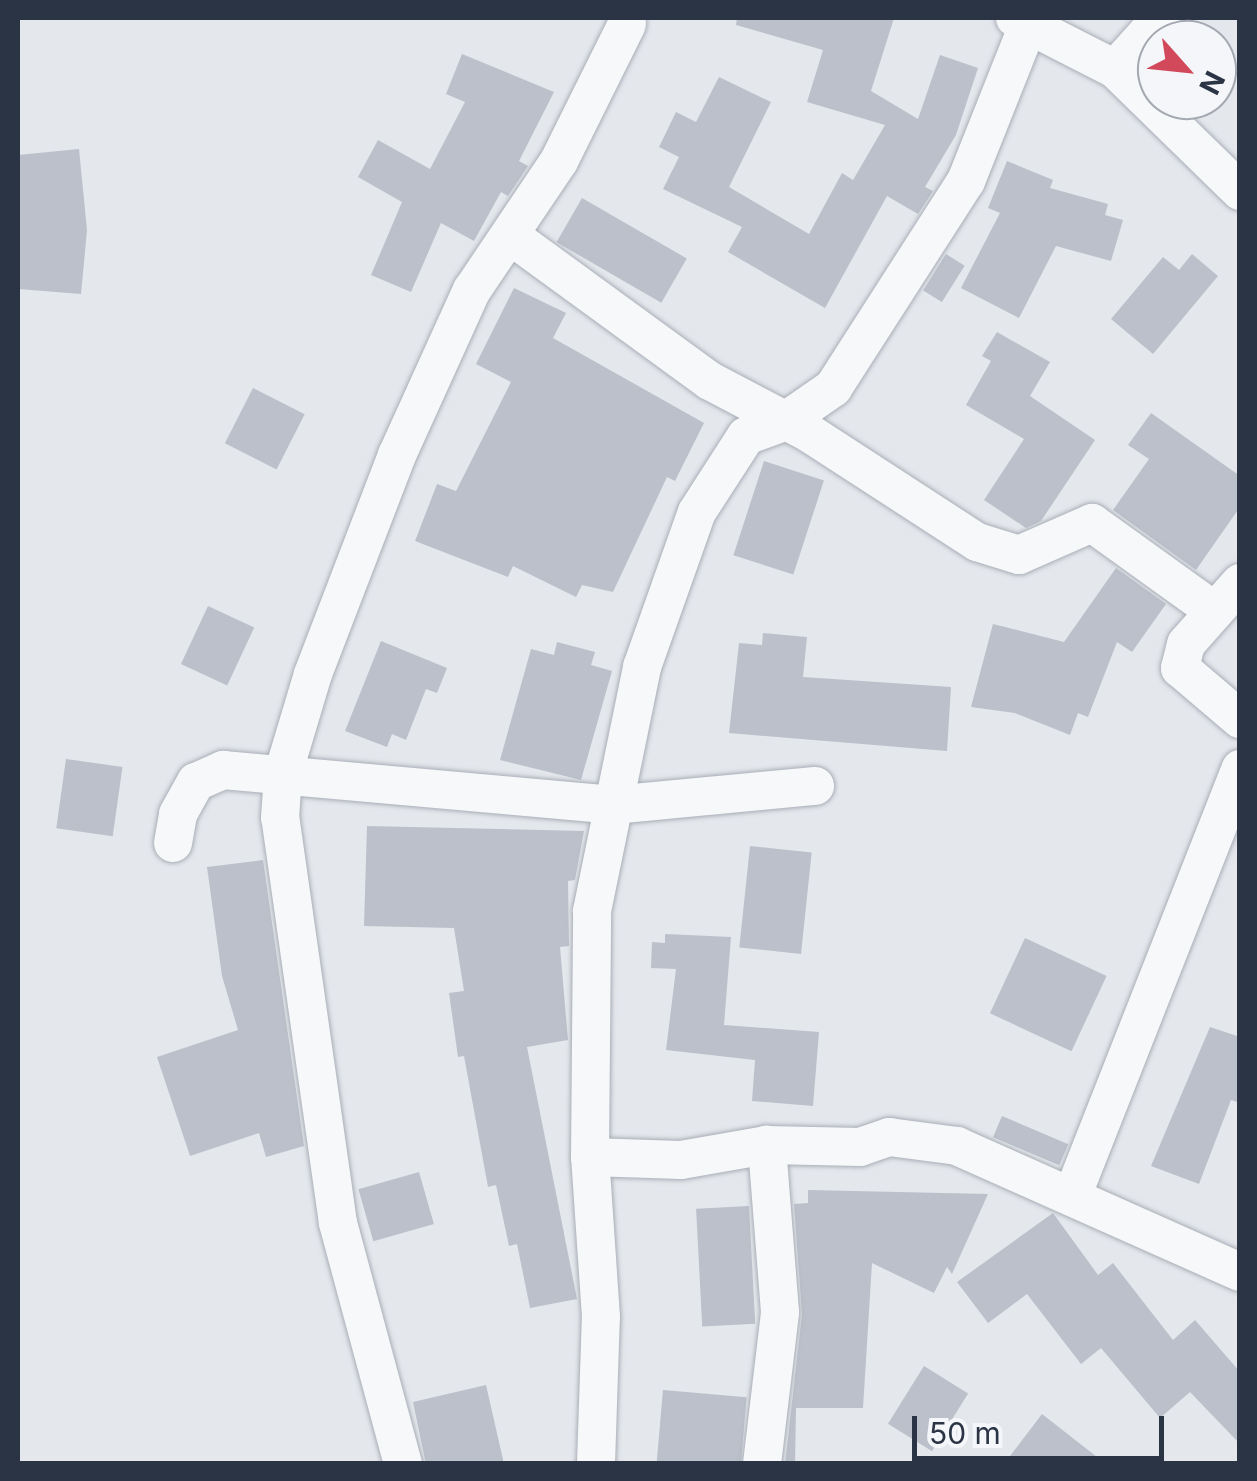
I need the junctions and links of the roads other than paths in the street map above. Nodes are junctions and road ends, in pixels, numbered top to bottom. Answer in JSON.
{"nodes":[{"id":1,"x":1161,"y":18,"type":"edge"},
{"id":2,"x":1022,"y":21,"type":"edge"},
{"id":3,"x":626,"y":24,"type":"dead end"},
{"id":4,"x":1115,"y":70,"type":"junction"},
{"id":5,"x":1240,"y":191,"type":"edge"},
{"id":6,"x":512,"y":236,"type":"junction"},
{"id":7,"x":784,"y":422,"type":"junction"},
{"id":8,"x":1226,"y":596,"type":"edge"},
{"id":9,"x":1240,"y":719,"type":"edge"},
{"id":10,"x":1240,"y":769,"type":"edge"},
{"id":11,"x":283,"y":774,"type":"junction"},
{"id":12,"x":814,"y":786,"type":"dead end"},
{"id":13,"x":613,"y":805,"type":"junction"},
{"id":14,"x":172,"y":843,"type":"dead end"},
{"id":15,"x":768,"y":1145,"type":"junction"},
{"id":16,"x":590,"y":1158,"type":"junction"},
{"id":17,"x":1072,"y":1194,"type":"junction"},
{"id":18,"x":1240,"y":1272,"type":"edge"},
{"id":19,"x":403,"y":1464,"type":"edge"},
{"id":20,"x":596,"y":1464,"type":"edge"},
{"id":21,"x":762,"y":1464,"type":"edge"}],
"edges":[{"from":1,"to":4,"type":"street"},
{"from":2,"to":4,"type":"street"},
{"from":2,"to":7,"type":"street"},
{"from":3,"to":6,"type":"street"},
{"from":4,"to":5,"type":"street"},
{"from":6,"to":7,"type":"street"},
{"from":6,"to":11,"type":"street"},
{"from":7,"to":8,"type":"street"},
{"from":7,"to":13,"type":"street"},
{"from":8,"to":9,"type":"street"},
{"from":10,"to":17,"type":"street"},
{"from":11,"to":13,"type":"street"},
{"from":11,"to":14,"type":"street"},
{"from":11,"to":19,"type":"street"},
{"from":12,"to":13,"type":"street"},
{"from":13,"to":16,"type":"street"},
{"from":15,"to":16,"type":"street"},
{"from":15,"to":17,"type":"street"},
{"from":15,"to":21,"type":"street"},
{"from":16,"to":20,"type":"street"},
{"from":17,"to":18,"type":"street"}]}
